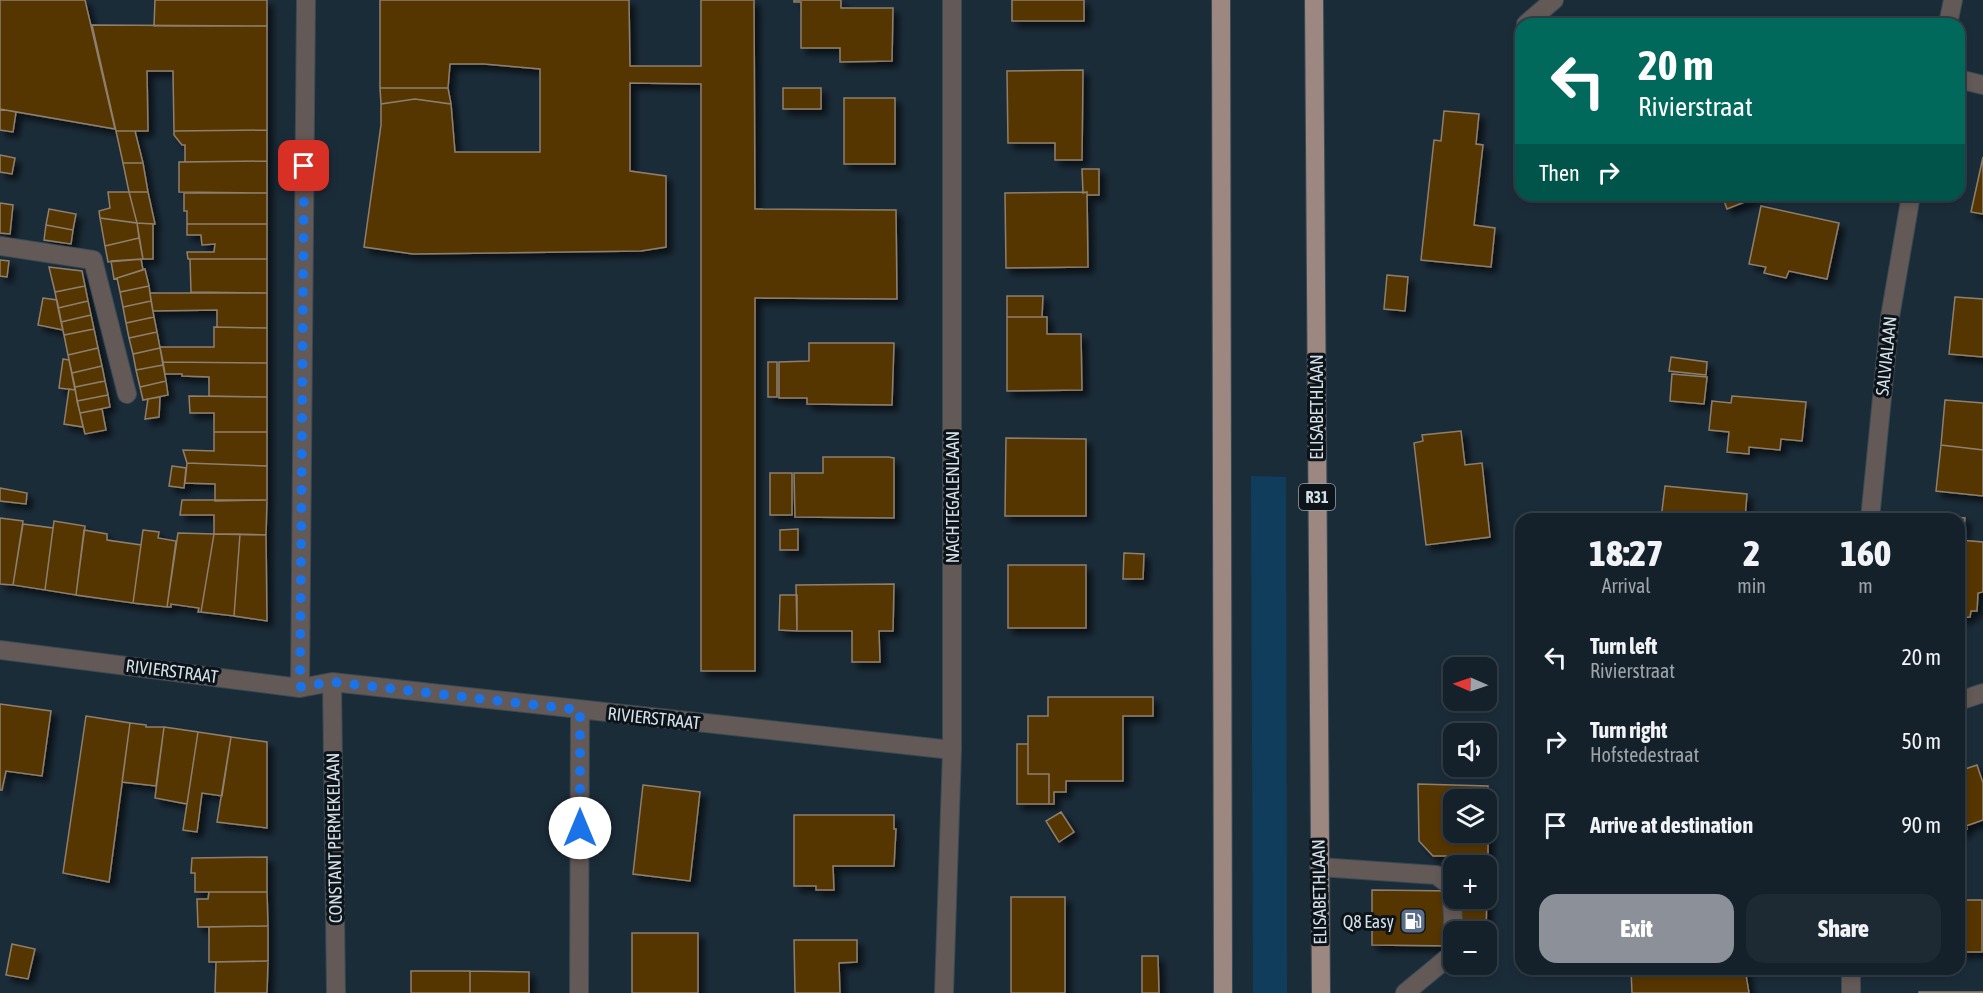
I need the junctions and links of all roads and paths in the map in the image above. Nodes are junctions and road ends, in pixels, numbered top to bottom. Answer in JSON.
{"nodes":[{"id":1,"x":306,"y":0,"type":"edge"},
{"id":2,"x":952,"y":0,"type":"edge"},
{"id":3,"x":1221,"y":0,"type":"edge"},
{"id":4,"x":1314,"y":0,"type":"edge"},
{"id":5,"x":1554,"y":0,"type":"edge"},
{"id":6,"x":1953,"y":0,"type":"edge"},
{"id":7,"x":1533,"y":18,"type":"edge"},
{"id":8,"x":1949,"y":18,"type":"edge"},
{"id":9,"x":1965,"y":80,"type":"edge"},
{"id":10,"x":1983,"y":85,"type":"edge"},
{"id":11,"x":1910,"y":201,"type":"edge"},
{"id":12,"x":0,"y":246,"type":"edge"},
{"id":13,"x":128,"y":394,"type":"dead end"},
{"id":14,"x":1871,"y":513,"type":"edge"},
{"id":15,"x":0,"y":650,"type":"edge"},
{"id":16,"x":332,"y":682,"type":"junction"},
{"id":17,"x":300,"y":687,"type":"junction"},
{"id":18,"x":1983,"y":693,"type":"edge"},
{"id":19,"x":1965,"y":699,"type":"edge"},
{"id":20,"x":580,"y":710,"type":"junction"},
{"id":21,"x":952,"y":750,"type":"junction"},
{"id":22,"x":1319,"y":867,"type":"junction"},
{"id":23,"x":1851,"y":975,"type":"edge"},
{"id":24,"x":336,"y":993,"type":"edge"},
{"id":25,"x":579,"y":993,"type":"edge"},
{"id":26,"x":944,"y":993,"type":"edge"},
{"id":27,"x":1223,"y":993,"type":"edge"},
{"id":28,"x":1321,"y":993,"type":"edge"},
{"id":29,"x":1404,"y":993,"type":"edge"},
{"id":30,"x":1851,"y":993,"type":"edge"}],
"edges":[{"from":1,"to":17,"type":"street"},
{"from":2,"to":21,"type":"street","name":"NACHTEGALENLAAN"},
{"from":3,"to":27,"type":"main road"},
{"from":4,"to":22,"type":"main road","name":"ELISABETHLAAN","number":"R31"},
{"from":5,"to":7,"type":"street"},
{"from":6,"to":8,"type":"street"},
{"from":9,"to":10,"type":"street"},
{"from":11,"to":14,"type":"street","name":"SALVIALAAN"},
{"from":12,"to":13,"type":"street"},
{"from":15,"to":17,"type":"street","name":"RIVIERSTRAAT"},
{"from":16,"to":17,"type":"street","name":"RIVIERSTRAAT"},
{"from":16,"to":20,"type":"street","name":"RIVIERSTRAAT"},
{"from":16,"to":24,"type":"street","name":"CONSTANT PERMEKELAAN"},
{"from":18,"to":19,"type":"street"},
{"from":20,"to":21,"type":"street","name":"RIVIERSTRAAT"},
{"from":20,"to":25,"type":"street"},
{"from":21,"to":26,"type":"street","name":"NACHTEGALENLAAN"},
{"from":22,"to":28,"type":"main road","name":"ELISABETHLAAN","number":"R31"},
{"from":22,"to":29,"type":"street"},
{"from":23,"to":30,"type":"street"}]}
